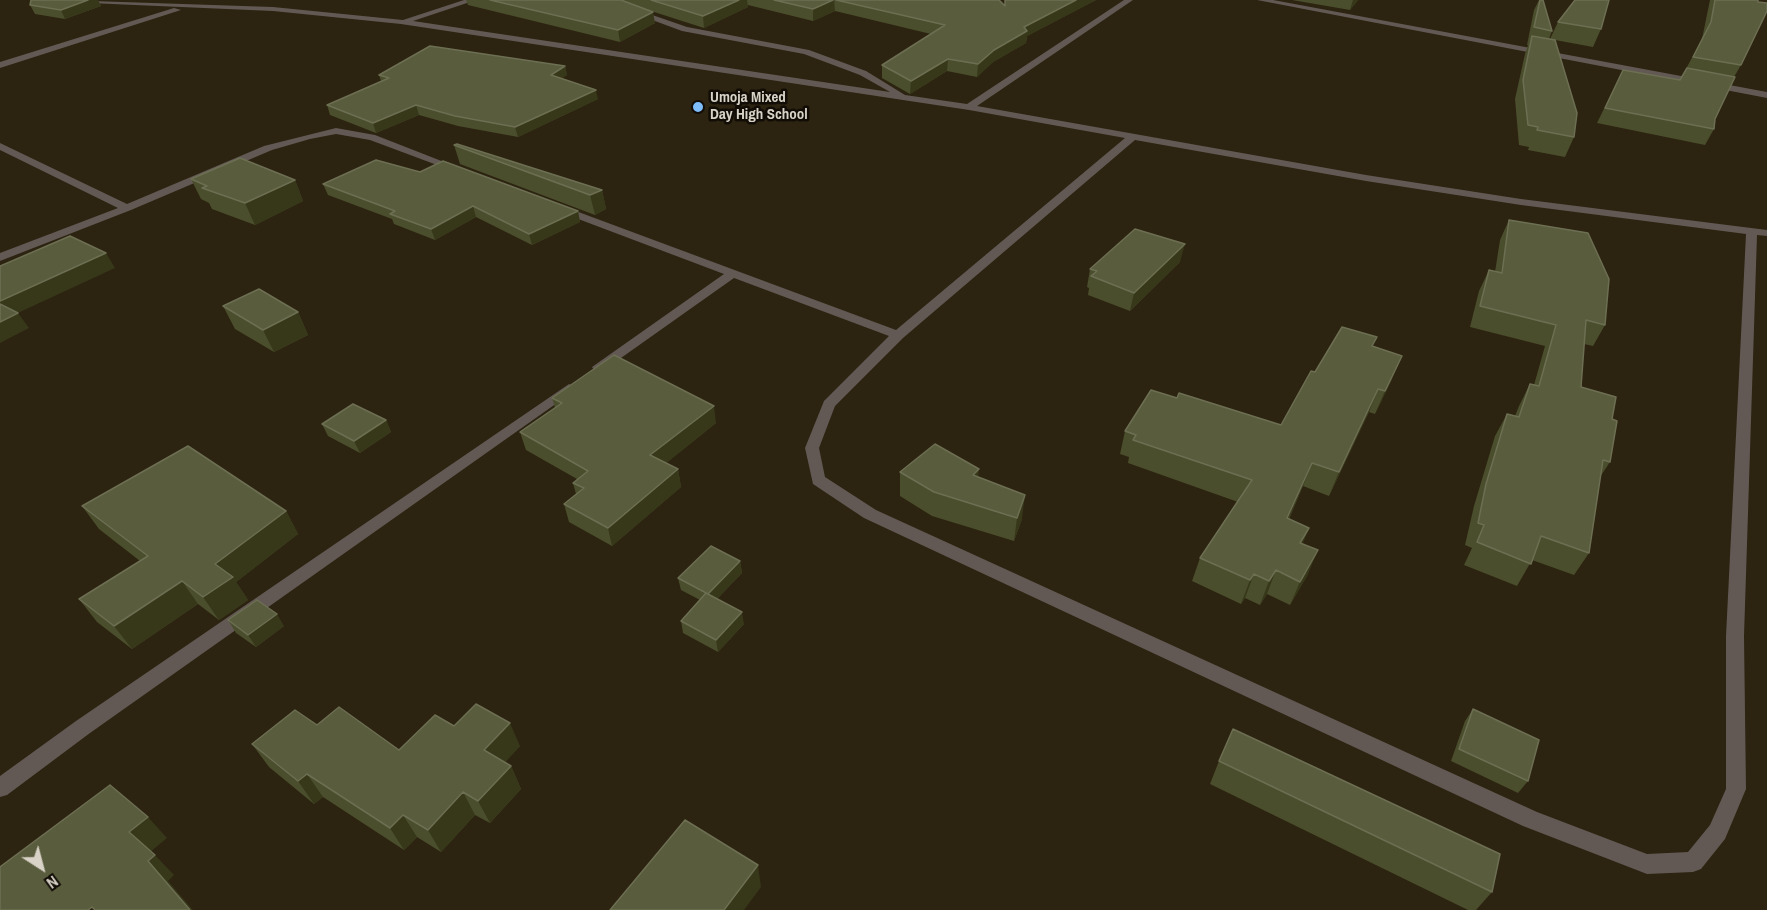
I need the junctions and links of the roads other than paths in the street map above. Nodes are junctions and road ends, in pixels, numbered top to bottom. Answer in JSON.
{"nodes":[{"id":1,"x":66,"y":0,"type":"edge"},
{"id":2,"x":212,"y":0,"type":"edge"},
{"id":3,"x":472,"y":0,"type":"edge"},
{"id":4,"x":602,"y":0,"type":"edge"},
{"id":5,"x":633,"y":0,"type":"edge"},
{"id":6,"x":1129,"y":0,"type":"edge"},
{"id":7,"x":1261,"y":0,"type":"edge"},
{"id":8,"x":621,"y":5,"type":"junction"},
{"id":9,"x":192,"y":6,"type":"junction"},
{"id":10,"x":401,"y":22,"type":"junction"},
{"id":11,"x":0,"y":65,"type":"edge"},
{"id":12,"x":1767,"y":95,"type":"edge"},
{"id":13,"x":906,"y":98,"type":"junction"},
{"id":14,"x":969,"y":107,"type":"junction"},
{"id":15,"x":1132,"y":137,"type":"junction"},
{"id":16,"x":0,"y":146,"type":"edge"},
{"id":17,"x":470,"y":174,"type":"edge"},
{"id":18,"x":547,"y":204,"type":"edge"},
{"id":19,"x":127,"y":208,"type":"junction"},
{"id":20,"x":1759,"y":231,"type":"edge"},
{"id":21,"x":0,"y":257,"type":"edge"},
{"id":22,"x":732,"y":274,"type":"junction"},
{"id":23,"x":898,"y":335,"type":"junction"},
{"id":24,"x":0,"y":788,"type":"edge"}],
"edges":[{"from":1,"to":9,"type":"street"},
{"from":2,"to":9,"type":"street"},
{"from":3,"to":10,"type":"street"},
{"from":4,"to":8,"type":"street"},
{"from":5,"to":8,"type":"street"},
{"from":6,"to":14,"type":"street"},
{"from":7,"to":12,"type":"street"},
{"from":8,"to":13,"type":"street"},
{"from":9,"to":10,"type":"street"},
{"from":9,"to":11,"type":"street"},
{"from":10,"to":13,"type":"street"},
{"from":13,"to":14,"type":"street"},
{"from":14,"to":15,"type":"street"},
{"from":15,"to":20,"type":"street"},
{"from":15,"to":23,"type":"street"},
{"from":16,"to":19,"type":"street"},
{"from":17,"to":19,"type":"street"},
{"from":18,"to":22,"type":"street"},
{"from":19,"to":21,"type":"street"},
{"from":20,"to":23,"type":"street"},
{"from":22,"to":23,"type":"street"},
{"from":22,"to":24,"type":"street"}]}
